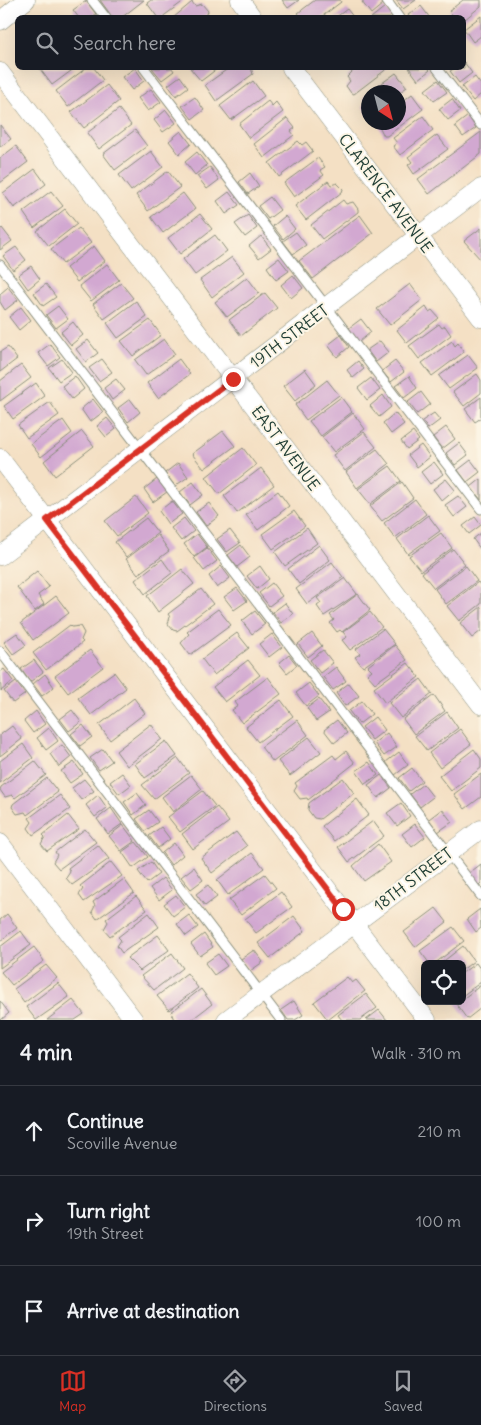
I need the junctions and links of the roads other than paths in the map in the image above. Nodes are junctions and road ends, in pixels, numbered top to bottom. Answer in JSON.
{"nodes":[{"id":1,"x":26,"y":0,"type":"edge"},
{"id":2,"x":92,"y":0,"type":"edge"},
{"id":3,"x":240,"y":0,"type":"edge"},
{"id":4,"x":386,"y":0,"type":"edge"},
{"id":5,"x":104,"y":15,"type":"edge"},
{"id":6,"x":251,"y":15,"type":"edge"},
{"id":7,"x":397,"y":15,"type":"edge"},
{"id":8,"x":0,"y":21,"type":"edge"},
{"id":9,"x":146,"y":70,"type":"edge"},
{"id":10,"x":293,"y":70,"type":"edge"},
{"id":11,"x":440,"y":70,"type":"edge"},
{"id":12,"x":0,"y":72,"type":"edge"},
{"id":13,"x":481,"y":125,"type":"edge"},
{"id":14,"x":481,"y":188,"type":"edge"},
{"id":15,"x":419,"y":237,"type":"junction"},
{"id":16,"x":0,"y":265,"type":"edge"},
{"id":17,"x":326,"y":308,"type":"junction"},
{"id":18,"x":481,"y":318,"type":"edge"},
{"id":19,"x":233,"y":379,"type":"junction"},
{"id":20,"x":141,"y":449,"type":"junction"},
{"id":21,"x":0,"y":458,"type":"edge"},
{"id":22,"x":481,"y":509,"type":"edge"},
{"id":23,"x":47,"y":520,"type":"junction"},
{"id":24,"x":0,"y":556,"type":"edge"},
{"id":25,"x":0,"y":651,"type":"edge"},
{"id":26,"x":481,"y":705,"type":"edge"},
{"id":27,"x":481,"y":829,"type":"edge"},
{"id":28,"x":0,"y":843,"type":"edge"},
{"id":29,"x":448,"y":852,"type":"junction"},
{"id":30,"x":481,"y":896,"type":"edge"},
{"id":31,"x":354,"y":924,"type":"junction"},
{"id":32,"x":261,"y":994,"type":"junction"},
{"id":33,"x":134,"y":1020,"type":"edge"},
{"id":34,"x":226,"y":1020,"type":"edge"},
{"id":35,"x":281,"y":1020,"type":"edge"},
{"id":36,"x":427,"y":1020,"type":"edge"}],
"edges":[{"from":1,"to":8,"type":"street"},
{"from":2,"to":5,"type":"lane"},
{"from":3,"to":6,"type":"street"},
{"from":4,"to":7,"type":"lane"},
{"from":9,"to":17,"type":"lane"},
{"from":10,"to":15,"type":"street","name":"CLARENCE AVENUE"},
{"from":11,"to":13,"type":"lane"},
{"from":12,"to":19,"type":"street","name":"EAST AVENUE"},
{"from":14,"to":15,"type":"street","name":"19TH STREET"},
{"from":15,"to":17,"type":"street","name":"19TH STREET"},
{"from":15,"to":18,"type":"street","name":"CLARENCE AVENUE"},
{"from":16,"to":20,"type":"lane"},
{"from":17,"to":19,"type":"street","name":"19TH STREET"},
{"from":17,"to":22,"type":"lane"},
{"from":19,"to":20,"type":"street","name":"19TH STREET"},
{"from":19,"to":26,"type":"street","name":"EAST AVENUE"},
{"from":20,"to":23,"type":"street","name":"19TH STREET"},
{"from":20,"to":29,"type":"lane"},
{"from":21,"to":23,"type":"street"},
{"from":23,"to":24,"type":"street","name":"19TH STREET"},
{"from":23,"to":31,"type":"street"},
{"from":25,"to":32,"type":"lane"},
{"from":27,"to":29,"type":"street","name":"18TH STREET"},
{"from":28,"to":33,"type":"street"},
{"from":29,"to":30,"type":"lane"},
{"from":29,"to":31,"type":"street","name":"18TH STREET"},
{"from":31,"to":32,"type":"street","name":"18TH STREET"},
{"from":31,"to":36,"type":"street"},
{"from":32,"to":34,"type":"street","name":"18TH STREET"},
{"from":32,"to":35,"type":"lane"}]}
